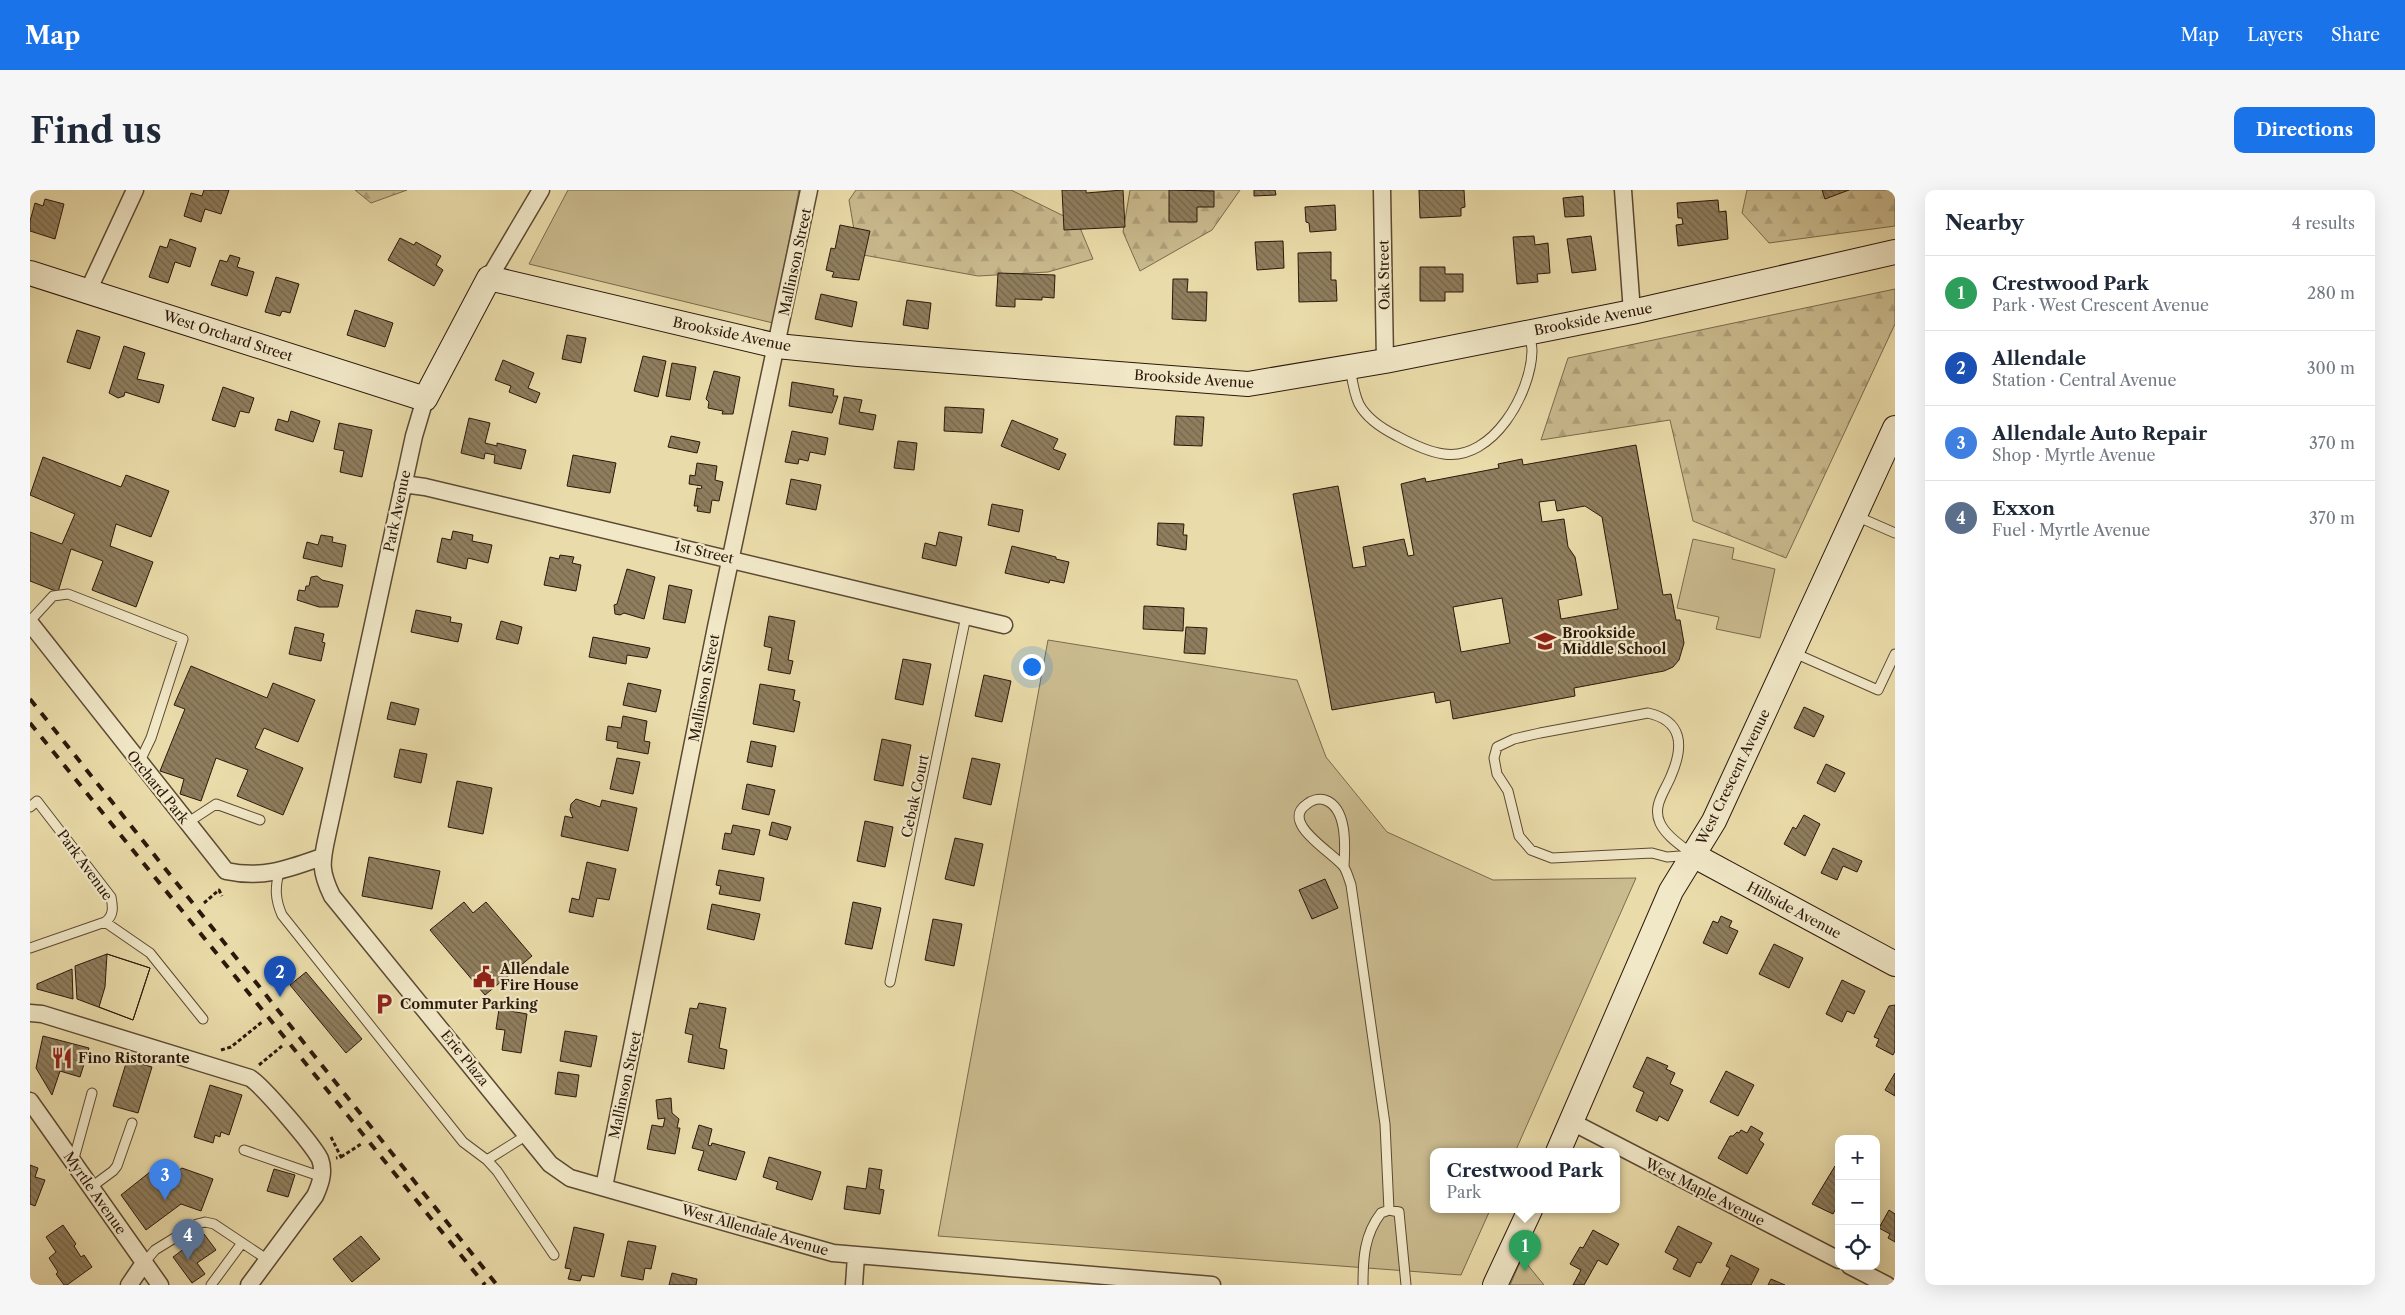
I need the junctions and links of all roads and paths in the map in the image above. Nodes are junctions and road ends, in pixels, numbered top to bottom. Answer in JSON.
{"nodes":[{"id":1,"x":135,"y":190,"type":"edge"},
{"id":2,"x":541,"y":190,"type":"edge"},
{"id":3,"x":809,"y":190,"type":"edge"},
{"id":4,"x":1382,"y":190,"type":"edge"},
{"id":5,"x":1623,"y":190,"type":"edge"},
{"id":6,"x":1895,"y":252,"type":"edge"},
{"id":7,"x":30,"y":273,"type":"edge"},
{"id":8,"x":489,"y":278,"type":"junction"},
{"id":9,"x":88,"y":291,"type":"junction"},
{"id":10,"x":1632,"y":312,"type":"junction"},
{"id":11,"x":1529,"y":332,"type":"junction"},
{"id":12,"x":777,"y":346,"type":"junction"},
{"id":13,"x":1385,"y":361,"type":"junction"},
{"id":14,"x":1350,"y":367,"type":"junction"},
{"id":15,"x":426,"y":399,"type":"junction"},
{"id":16,"x":1895,"y":428,"type":"edge"},
{"id":17,"x":403,"y":484,"type":"junction"},
{"id":18,"x":1854,"y":515,"type":"junction"},
{"id":19,"x":1895,"y":533,"type":"edge"},
{"id":20,"x":731,"y":558,"type":"junction"},
{"id":21,"x":966,"y":616,"type":"junction"},
{"id":22,"x":30,"y":622,"type":"edge"},
{"id":23,"x":1004,"y":625,"type":"dead end"},
{"id":24,"x":1792,"y":652,"type":"junction"},
{"id":25,"x":1895,"y":654,"type":"edge"},
{"id":26,"x":139,"y":763,"type":"junction"},
{"id":27,"x":30,"y":807,"type":"edge"},
{"id":28,"x":260,"y":820,"type":"dead end"},
{"id":29,"x":187,"y":823,"type":"junction"},
{"id":30,"x":1693,"y":855,"type":"junction"},
{"id":31,"x":322,"y":857,"type":"junction"},
{"id":32,"x":1344,"y":867,"type":"junction"},
{"id":33,"x":279,"y":872,"type":"junction"},
{"id":34,"x":222,"y":896,"type":"dead end"},
{"id":35,"x":204,"y":903,"type":"dead end"},
{"id":36,"x":106,"y":922,"type":"junction"},
{"id":37,"x":30,"y":948,"type":"edge"},
{"id":38,"x":1895,"y":964,"type":"edge"},
{"id":39,"x":890,"y":982,"type":"dead end"},
{"id":40,"x":30,"y":1013,"type":"edge"},
{"id":41,"x":202,"y":1019,"type":"dead end"},
{"id":42,"x":262,"y":1022,"type":"dead end"},
{"id":43,"x":282,"y":1046,"type":"dead end"},
{"id":44,"x":221,"y":1050,"type":"dead end"},
{"id":45,"x":250,"y":1078,"type":"junction"},
{"id":46,"x":92,"y":1093,"type":"dead end"},
{"id":47,"x":30,"y":1101,"type":"edge"},
{"id":48,"x":1572,"y":1122,"type":"junction"},
{"id":49,"x":132,"y":1123,"type":"dead end"},
{"id":50,"x":527,"y":1135,"type":"junction"},
{"id":51,"x":361,"y":1144,"type":"dead end"},
{"id":52,"x":1560,"y":1148,"type":"edge"},
{"id":53,"x":244,"y":1150,"type":"dead end"},
{"id":54,"x":341,"y":1157,"type":"dead end"},
{"id":55,"x":487,"y":1160,"type":"junction"},
{"id":56,"x":73,"y":1162,"type":"junction"},
{"id":57,"x":322,"y":1177,"type":"junction"},
{"id":58,"x":570,"y":1178,"type":"joint"},
{"id":59,"x":604,"y":1187,"type":"junction"},
{"id":60,"x":90,"y":1188,"type":"junction"},
{"id":61,"x":1389,"y":1210,"type":"junction"},
{"id":62,"x":1529,"y":1213,"type":"edge"},
{"id":63,"x":242,"y":1243,"type":"junction"},
{"id":64,"x":554,"y":1254,"type":"dead end"},
{"id":65,"x":856,"y":1256,"type":"junction"},
{"id":66,"x":1835,"y":1258,"type":"edge"},
{"id":67,"x":268,"y":1260,"type":"junction"},
{"id":68,"x":144,"y":1263,"type":"junction"},
{"id":69,"x":1858,"y":1270,"type":"edge"},
{"id":70,"x":129,"y":1285,"type":"edge"},
{"id":71,"x":160,"y":1285,"type":"edge"},
{"id":72,"x":211,"y":1285,"type":"edge"},
{"id":73,"x":249,"y":1285,"type":"edge"},
{"id":74,"x":854,"y":1285,"type":"edge"},
{"id":75,"x":1212,"y":1285,"type":"edge"},
{"id":76,"x":1363,"y":1285,"type":"edge"},
{"id":77,"x":1406,"y":1285,"type":"edge"},
{"id":78,"x":1495,"y":1285,"type":"edge"},
{"id":79,"x":1886,"y":1285,"type":"edge"}],
"edges":[{"from":1,"to":9,"type":"street"},
{"from":2,"to":8,"type":"street","name":"Park Avenue"},
{"from":3,"to":12,"type":"street","name":"Mallinson Street"},
{"from":4,"to":13,"type":"street","name":"Oak Street"},
{"from":5,"to":10,"type":"street"},
{"from":6,"to":10,"type":"main road","name":"Brookside Avenue"},
{"from":7,"to":9,"type":"main road","name":"West Orchard Street"},
{"from":8,"to":12,"type":"main road","name":"Brookside Avenue"},
{"from":8,"to":15,"type":"main road","name":"Park Avenue"},
{"from":9,"to":15,"type":"main road","name":"West Orchard Street"},
{"from":10,"to":11,"type":"main road","name":"Brookside Avenue"},
{"from":11,"to":13,"type":"main road","name":"Brookside Avenue"},
{"from":11,"to":14,"type":"lane"},
{"from":12,"to":14,"type":"main road","name":"Brookside Avenue"},
{"from":12,"to":20,"type":"street","name":"Mallinson Street"},
{"from":13,"to":14,"type":"main road","name":"Brookside Avenue"},
{"from":15,"to":17,"type":"street","name":"Park Avenue"},
{"from":16,"to":18,"type":"main road","name":"West Crescent Avenue"},
{"from":17,"to":20,"type":"street","name":"1st Street"},
{"from":17,"to":31,"type":"street","name":"Park Avenue"},
{"from":18,"to":19,"type":"lane"},
{"from":18,"to":24,"type":"main road","name":"West Crescent Avenue"},
{"from":20,"to":21,"type":"street","name":"1st Street"},
{"from":20,"to":59,"type":"street","name":"Mallinson Street"},
{"from":21,"to":23,"type":"street","name":"1st Street"},
{"from":21,"to":39,"type":"lane","name":"Cebak Court"},
{"from":22,"to":26,"type":"street","name":"Orchard Park"},
{"from":22,"to":26,"type":"lane"},
{"from":24,"to":25,"type":"lane"},
{"from":24,"to":30,"type":"main road","name":"West Crescent Avenue"},
{"from":26,"to":29,"type":"street","name":"Orchard Park"},
{"from":27,"to":36,"type":"lane","name":"Park Avenue"},
{"from":28,"to":29,"type":"lane"},
{"from":29,"to":33,"type":"street","name":"Orchard Park"},
{"from":30,"to":30,"type":"lane"},
{"from":30,"to":38,"type":"main road","name":"Hillside Avenue"},
{"from":30,"to":48,"type":"main road","name":"West Crescent Avenue"},
{"from":31,"to":33,"type":"street","name":"Orchard Park"},
{"from":31,"to":50,"type":"street","name":"Erie Plaza"},
{"from":32,"to":32,"type":"lane"},
{"from":32,"to":61,"type":"lane"},
{"from":33,"to":55,"type":"lane"},
{"from":34,"to":35,"type":"path"},
{"from":36,"to":37,"type":"lane","name":"Park Avenue"},
{"from":36,"to":41,"type":"lane"},
{"from":40,"to":45,"type":"street"},
{"from":42,"to":44,"type":"path"},
{"from":43,"to":45,"type":"path"},
{"from":45,"to":57,"type":"street"},
{"from":46,"to":56,"type":"lane"},
{"from":47,"to":56,"type":"street","name":"Myrtle Avenue"},
{"from":48,"to":52,"type":"main road","name":"West Crescent Avenue"},
{"from":48,"to":66,"type":"street","name":"West Maple Avenue"},
{"from":49,"to":60,"type":"lane"},
{"from":50,"to":55,"type":"lane"},
{"from":50,"to":58,"type":"street","name":"Erie Plaza"},
{"from":51,"to":54,"type":"path"},
{"from":53,"to":57,"type":"lane"},
{"from":55,"to":64,"type":"lane"},
{"from":56,"to":60,"type":"street","name":"Myrtle Avenue"},
{"from":57,"to":67,"type":"street"},
{"from":58,"to":59,"type":"street","name":"West Allendale Avenue"},
{"from":59,"to":65,"type":"street","name":"West Allendale Avenue"},
{"from":60,"to":68,"type":"street","name":"Myrtle Avenue"},
{"from":61,"to":76,"type":"lane"},
{"from":61,"to":77,"type":"lane"},
{"from":62,"to":78,"type":"main road"},
{"from":63,"to":67,"type":"lane"},
{"from":63,"to":68,"type":"lane"},
{"from":63,"to":72,"type":"lane"},
{"from":65,"to":74,"type":"street"},
{"from":65,"to":75,"type":"street","name":"West Allendale Avenue"},
{"from":67,"to":73,"type":"street"},
{"from":68,"to":70,"type":"street"},
{"from":68,"to":71,"type":"street","name":"Myrtle Avenue"},
{"from":69,"to":79,"type":"street"}]}
